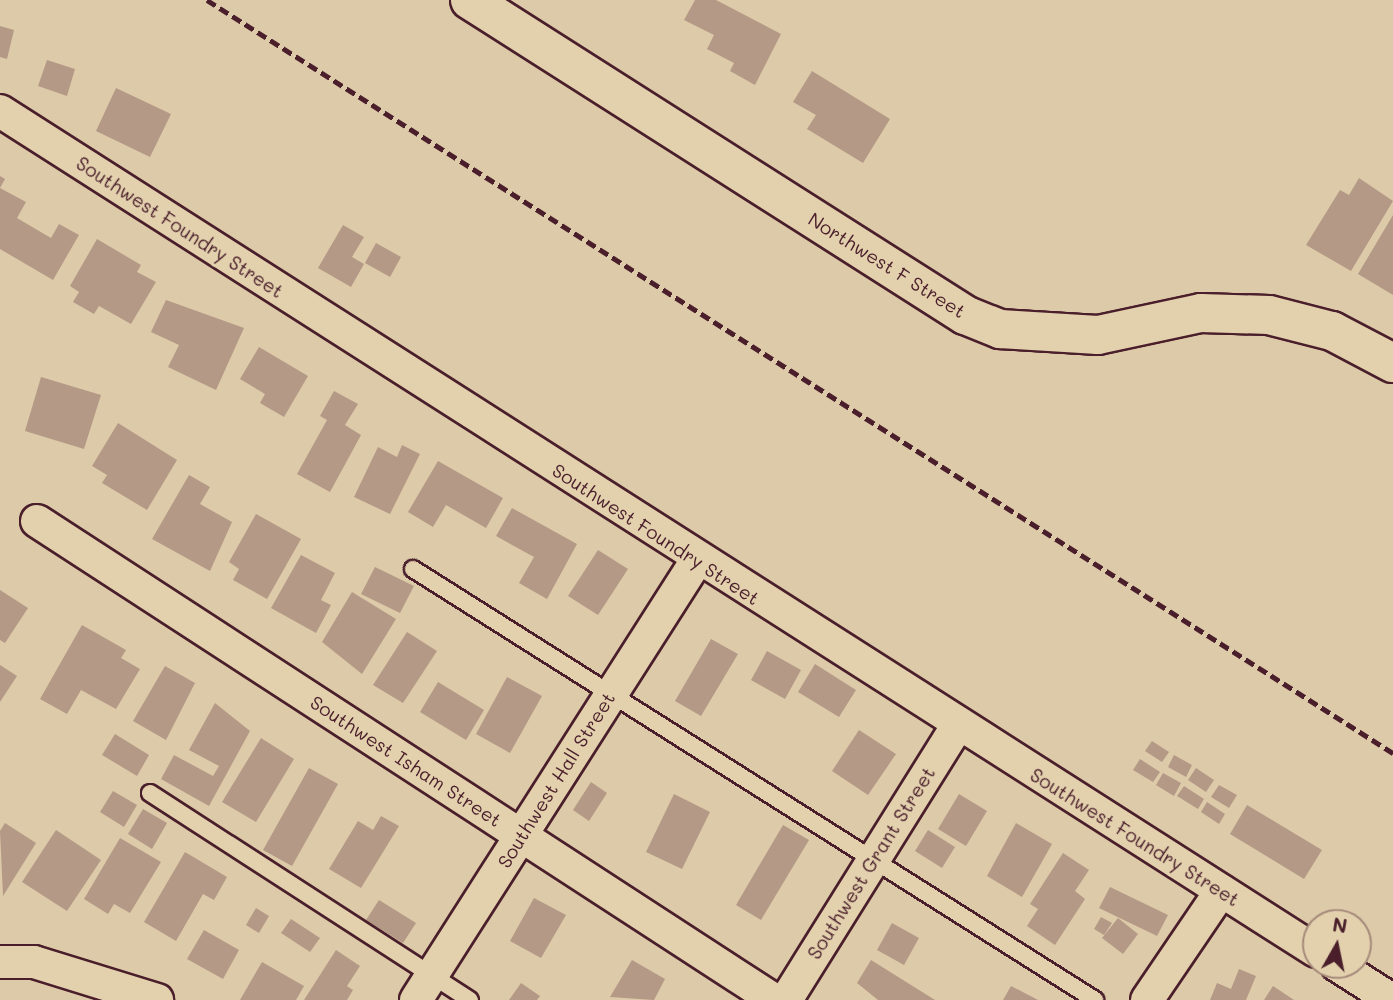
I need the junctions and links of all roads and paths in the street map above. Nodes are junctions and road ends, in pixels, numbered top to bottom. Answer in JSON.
{"nodes":[{"id":1,"x":470,"y":0,"type":"edge"},
{"id":2,"x":0,"y":111,"type":"edge"},
{"id":3,"x":1393,"y":363,"type":"edge"},
{"id":4,"x":37,"y":521,"type":"dead end"},
{"id":5,"x":697,"y":560,"type":"junction"},
{"id":6,"x":413,"y":569,"type":"dead end"},
{"id":7,"x":609,"y":696,"type":"junction"},
{"id":8,"x":957,"y":726,"type":"junction"},
{"id":9,"x":150,"y":793,"type":"dead end"},
{"id":10,"x":522,"y":837,"type":"junction"},
{"id":11,"x":871,"y":859,"type":"junction"},
{"id":12,"x":1221,"y":891,"type":"junction"},
{"id":13,"x":1302,"y":942,"type":"edge"},
{"id":14,"x":0,"y":962,"type":"edge"},
{"id":15,"x":1359,"y":979,"type":"edge"},
{"id":16,"x":424,"y":988,"type":"edge"},
{"id":17,"x":157,"y":1000,"type":"edge"},
{"id":18,"x":470,"y":1000,"type":"edge"},
{"id":19,"x":774,"y":1000,"type":"edge"},
{"id":20,"x":786,"y":1000,"type":"edge"},
{"id":21,"x":1095,"y":1000,"type":"edge"},
{"id":22,"x":1147,"y":1000,"type":"edge"},
{"id":23,"x":1392,"y":1000,"type":"edge"}],
"edges":[{"from":1,"to":3,"type":"street","name":"Northwest F Street"},
{"from":2,"to":5,"type":"street","name":"Southwest Foundry Street"},
{"from":4,"to":10,"type":"street","name":"Southwest Isham Street"},
{"from":5,"to":7,"type":"street","name":"Southwest Hall Street"},
{"from":5,"to":8,"type":"street","name":"Southwest Foundry Street"},
{"from":6,"to":7,"type":"lane"},
{"from":7,"to":10,"type":"street","name":"Southwest Hall Street"},
{"from":7,"to":11,"type":"lane"},
{"from":8,"to":11,"type":"street","name":"Southwest Grant Street"},
{"from":8,"to":12,"type":"street","name":"Southwest Foundry Street"},
{"from":9,"to":16,"type":"lane"},
{"from":10,"to":16,"type":"street","name":"Southwest Hall Street"},
{"from":10,"to":19,"type":"street","name":"Southwest Isham Street"},
{"from":11,"to":20,"type":"street","name":"Southwest Grant Street"},
{"from":11,"to":21,"type":"lane"},
{"from":12,"to":13,"type":"street","name":"Southwest Foundry Street"},
{"from":12,"to":22,"type":"street"},
{"from":14,"to":17,"type":"street"},
{"from":15,"to":23,"type":"street"},
{"from":16,"to":18,"type":"lane"}]}
